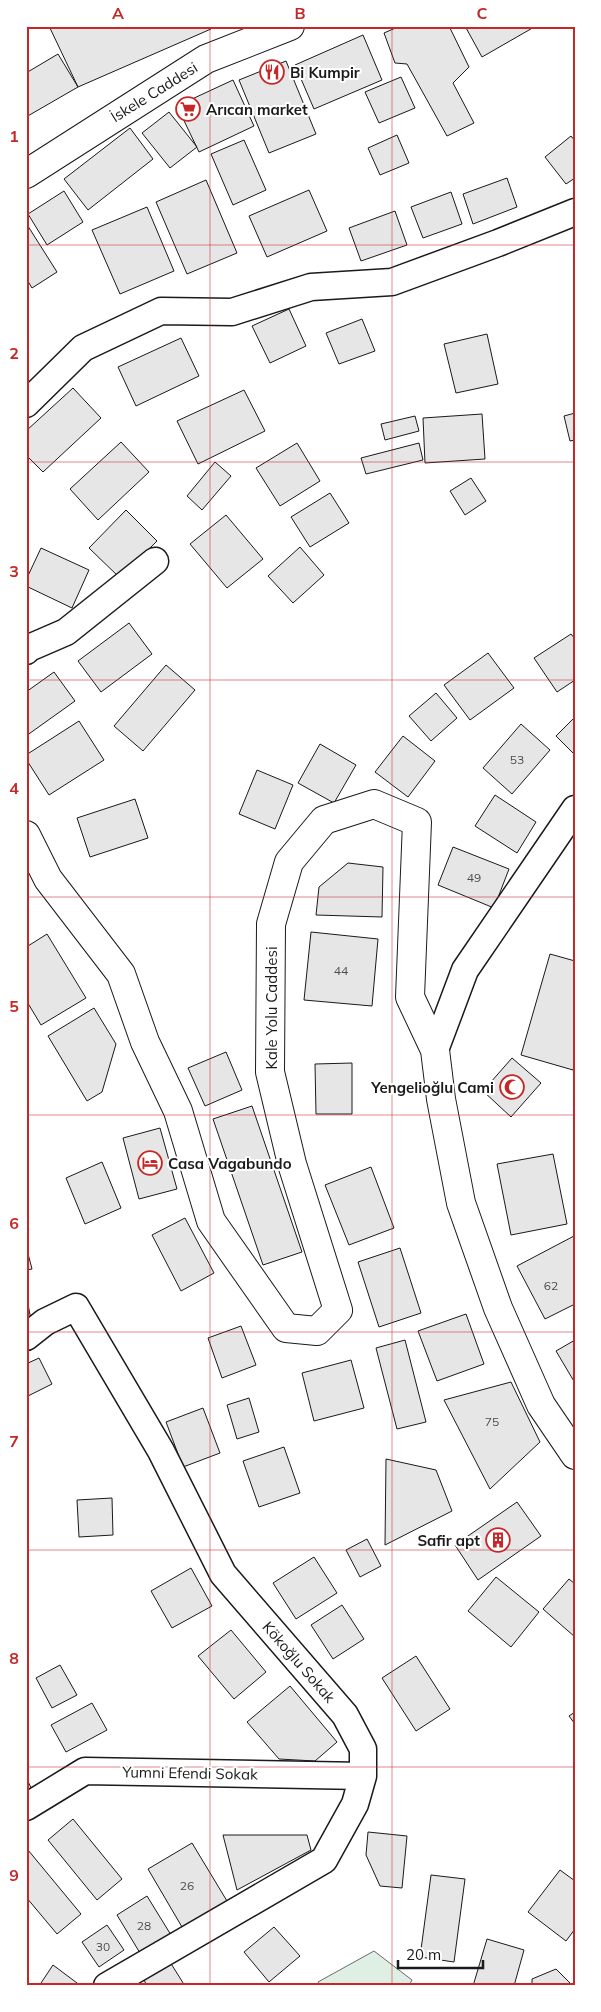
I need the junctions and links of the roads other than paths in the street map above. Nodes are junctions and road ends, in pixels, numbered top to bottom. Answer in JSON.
{"nodes":[{"id":1,"x":290,"y":26,"type":"edge"},
{"id":2,"x":26,"y":174,"type":"edge"},
{"id":3,"x":575,"y":212,"type":"edge"},
{"id":4,"x":26,"y":404,"type":"edge"},
{"id":5,"x":155,"y":561,"type":"dead end"},
{"id":6,"x":26,"y":650,"type":"edge"},
{"id":7,"x":575,"y":809,"type":"edge"},
{"id":8,"x":26,"y":835,"type":"edge"},
{"id":9,"x":435,"y":1050,"type":"junction"},
{"id":10,"x":26,"y":1337,"type":"edge"},
{"id":11,"x":575,"y":1455,"type":"edge"},
{"id":12,"x":363,"y":1776,"type":"junction"},
{"id":13,"x":26,"y":1807,"type":"edge"},
{"id":14,"x":108,"y":1986,"type":"edge"}],
"edges":[{"from":1,"to":2,"type":"street","name":"İskele Caddesi"},
{"from":3,"to":4,"type":"street"},
{"from":5,"to":6,"type":"street"},
{"from":7,"to":9,"type":"street"},
{"from":8,"to":9,"type":"street","name":"Kale Yolu Caddesi"},
{"from":9,"to":11,"type":"street"},
{"from":10,"to":12,"type":"street","name":"Kökoğlu Sokak"},
{"from":12,"to":13,"type":"street","name":"Yumni Efendi Sokak"},
{"from":12,"to":14,"type":"street","name":"Kökoğlu Sokak"}]}
